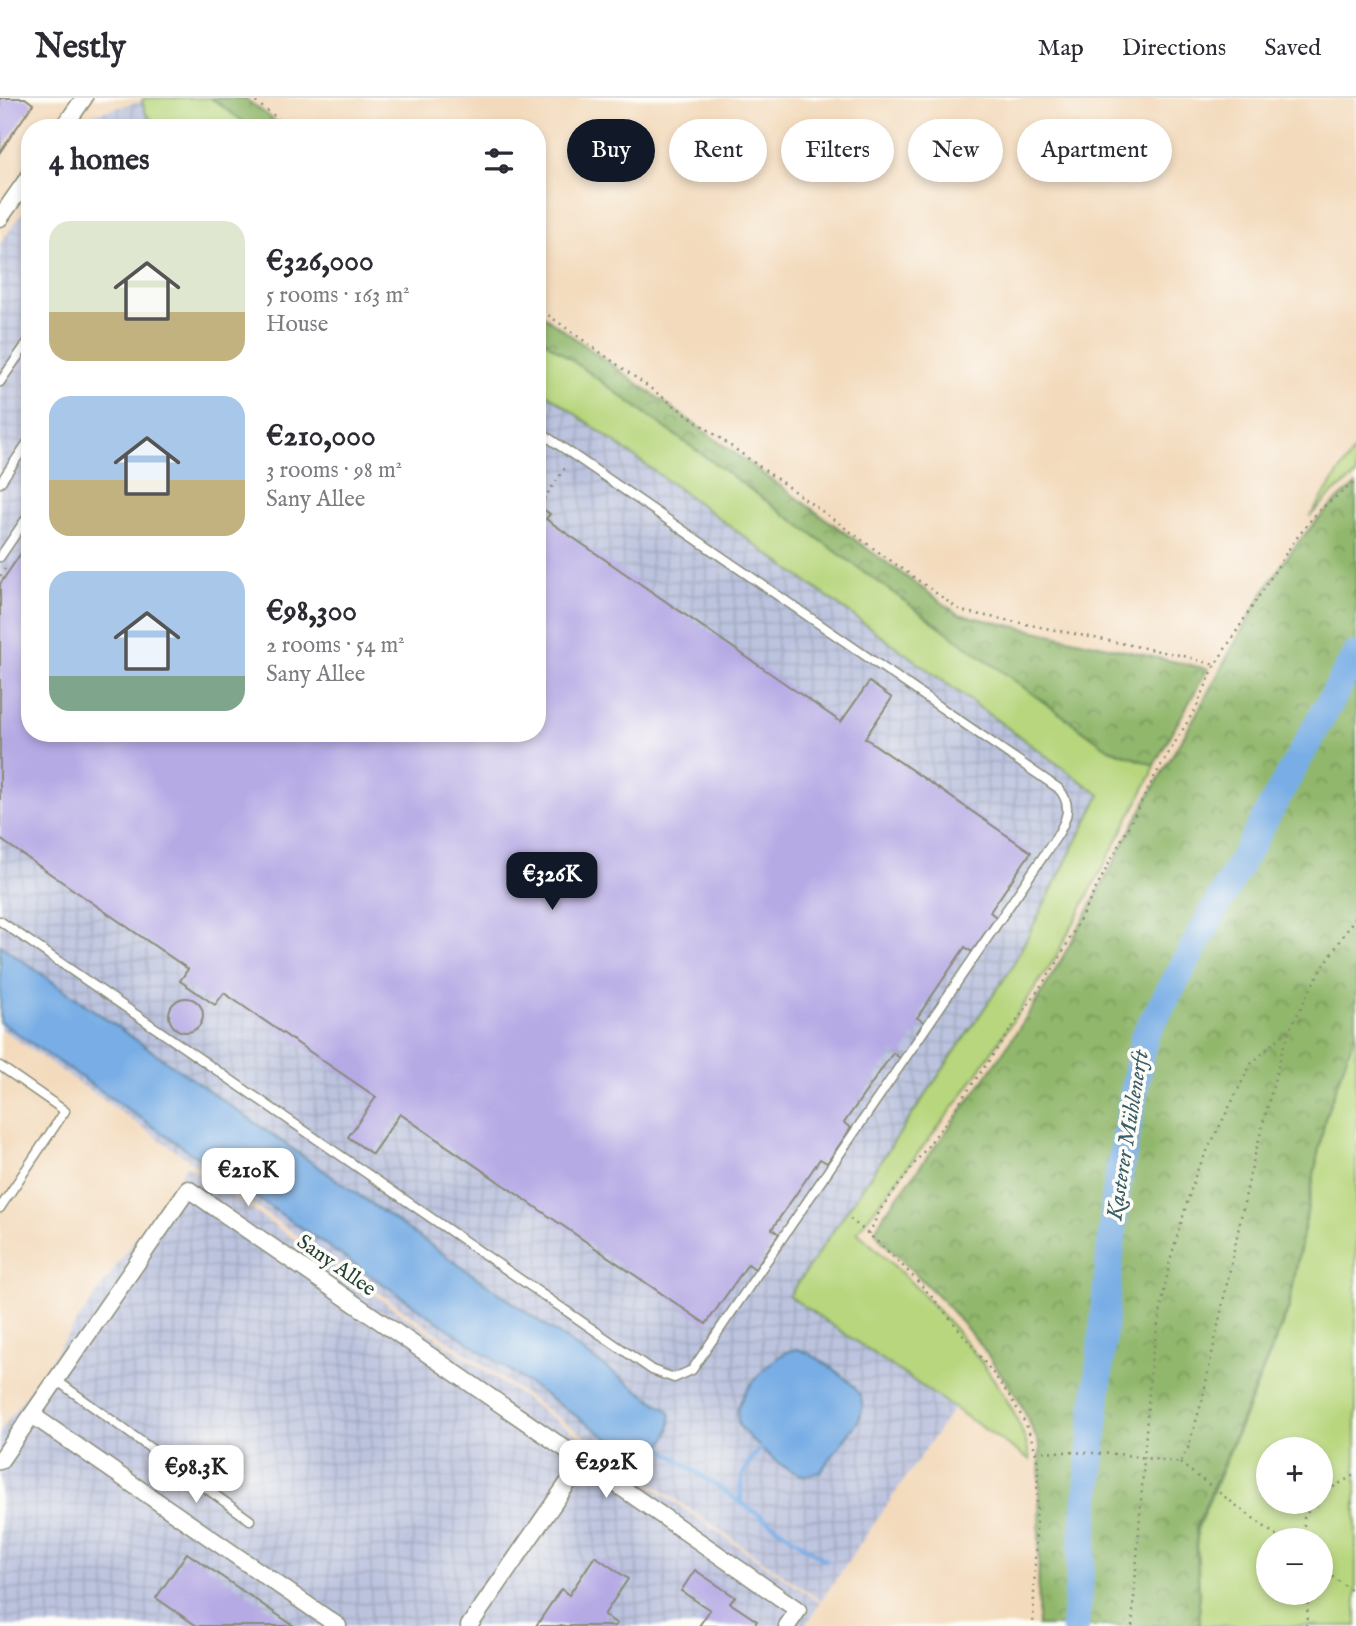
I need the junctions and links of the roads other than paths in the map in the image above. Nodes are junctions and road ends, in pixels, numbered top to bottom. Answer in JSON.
{"nodes":[{"id":1,"x":84,"y":98,"type":"edge"},
{"id":2,"x":69,"y":119,"type":"edge"},
{"id":3,"x":21,"y":189,"type":"edge"},
{"id":4,"x":0,"y":218,"type":"edge"},
{"id":5,"x":21,"y":352,"type":"edge"},
{"id":6,"x":0,"y":382,"type":"edge"},
{"id":7,"x":546,"y":436,"type":"edge"},
{"id":8,"x":21,"y":452,"type":"edge"},
{"id":9,"x":0,"y":482,"type":"edge"},
{"id":10,"x":21,"y":526,"type":"edge"},
{"id":11,"x":0,"y":557,"type":"edge"},
{"id":12,"x":0,"y":921,"type":"edge"},
{"id":13,"x":0,"y":1066,"type":"edge"},
{"id":14,"x":0,"y":1208,"type":"edge"},
{"id":15,"x":56,"y":1380,"type":"junction"},
{"id":16,"x":32,"y":1415,"type":"junction"},
{"id":17,"x":0,"y":1461,"type":"edge"},
{"id":18,"x":583,"y":1461,"type":"junction"},
{"id":19,"x":250,"y":1520,"type":"dead end"},
{"id":20,"x":338,"y":1626,"type":"edge"},
{"id":21,"x":469,"y":1626,"type":"edge"},
{"id":22,"x":787,"y":1626,"type":"edge"}],
"edges":[{"from":1,"to":2,"type":"street"},
{"from":3,"to":4,"type":"street"},
{"from":5,"to":6,"type":"lane"},
{"from":7,"to":12,"type":"lane"},
{"from":8,"to":9,"type":"lane"},
{"from":10,"to":11,"type":"lane"},
{"from":13,"to":14,"type":"lane"},
{"from":15,"to":16,"type":"street","name":"Sany Allee"},
{"from":15,"to":18,"type":"street","name":"Sany Allee"},
{"from":15,"to":19,"type":"lane"},
{"from":16,"to":17,"type":"street","name":"Sany Allee"},
{"from":16,"to":20,"type":"street"},
{"from":18,"to":21,"type":"street"},
{"from":18,"to":22,"type":"street","name":"Sany Allee"}]}
